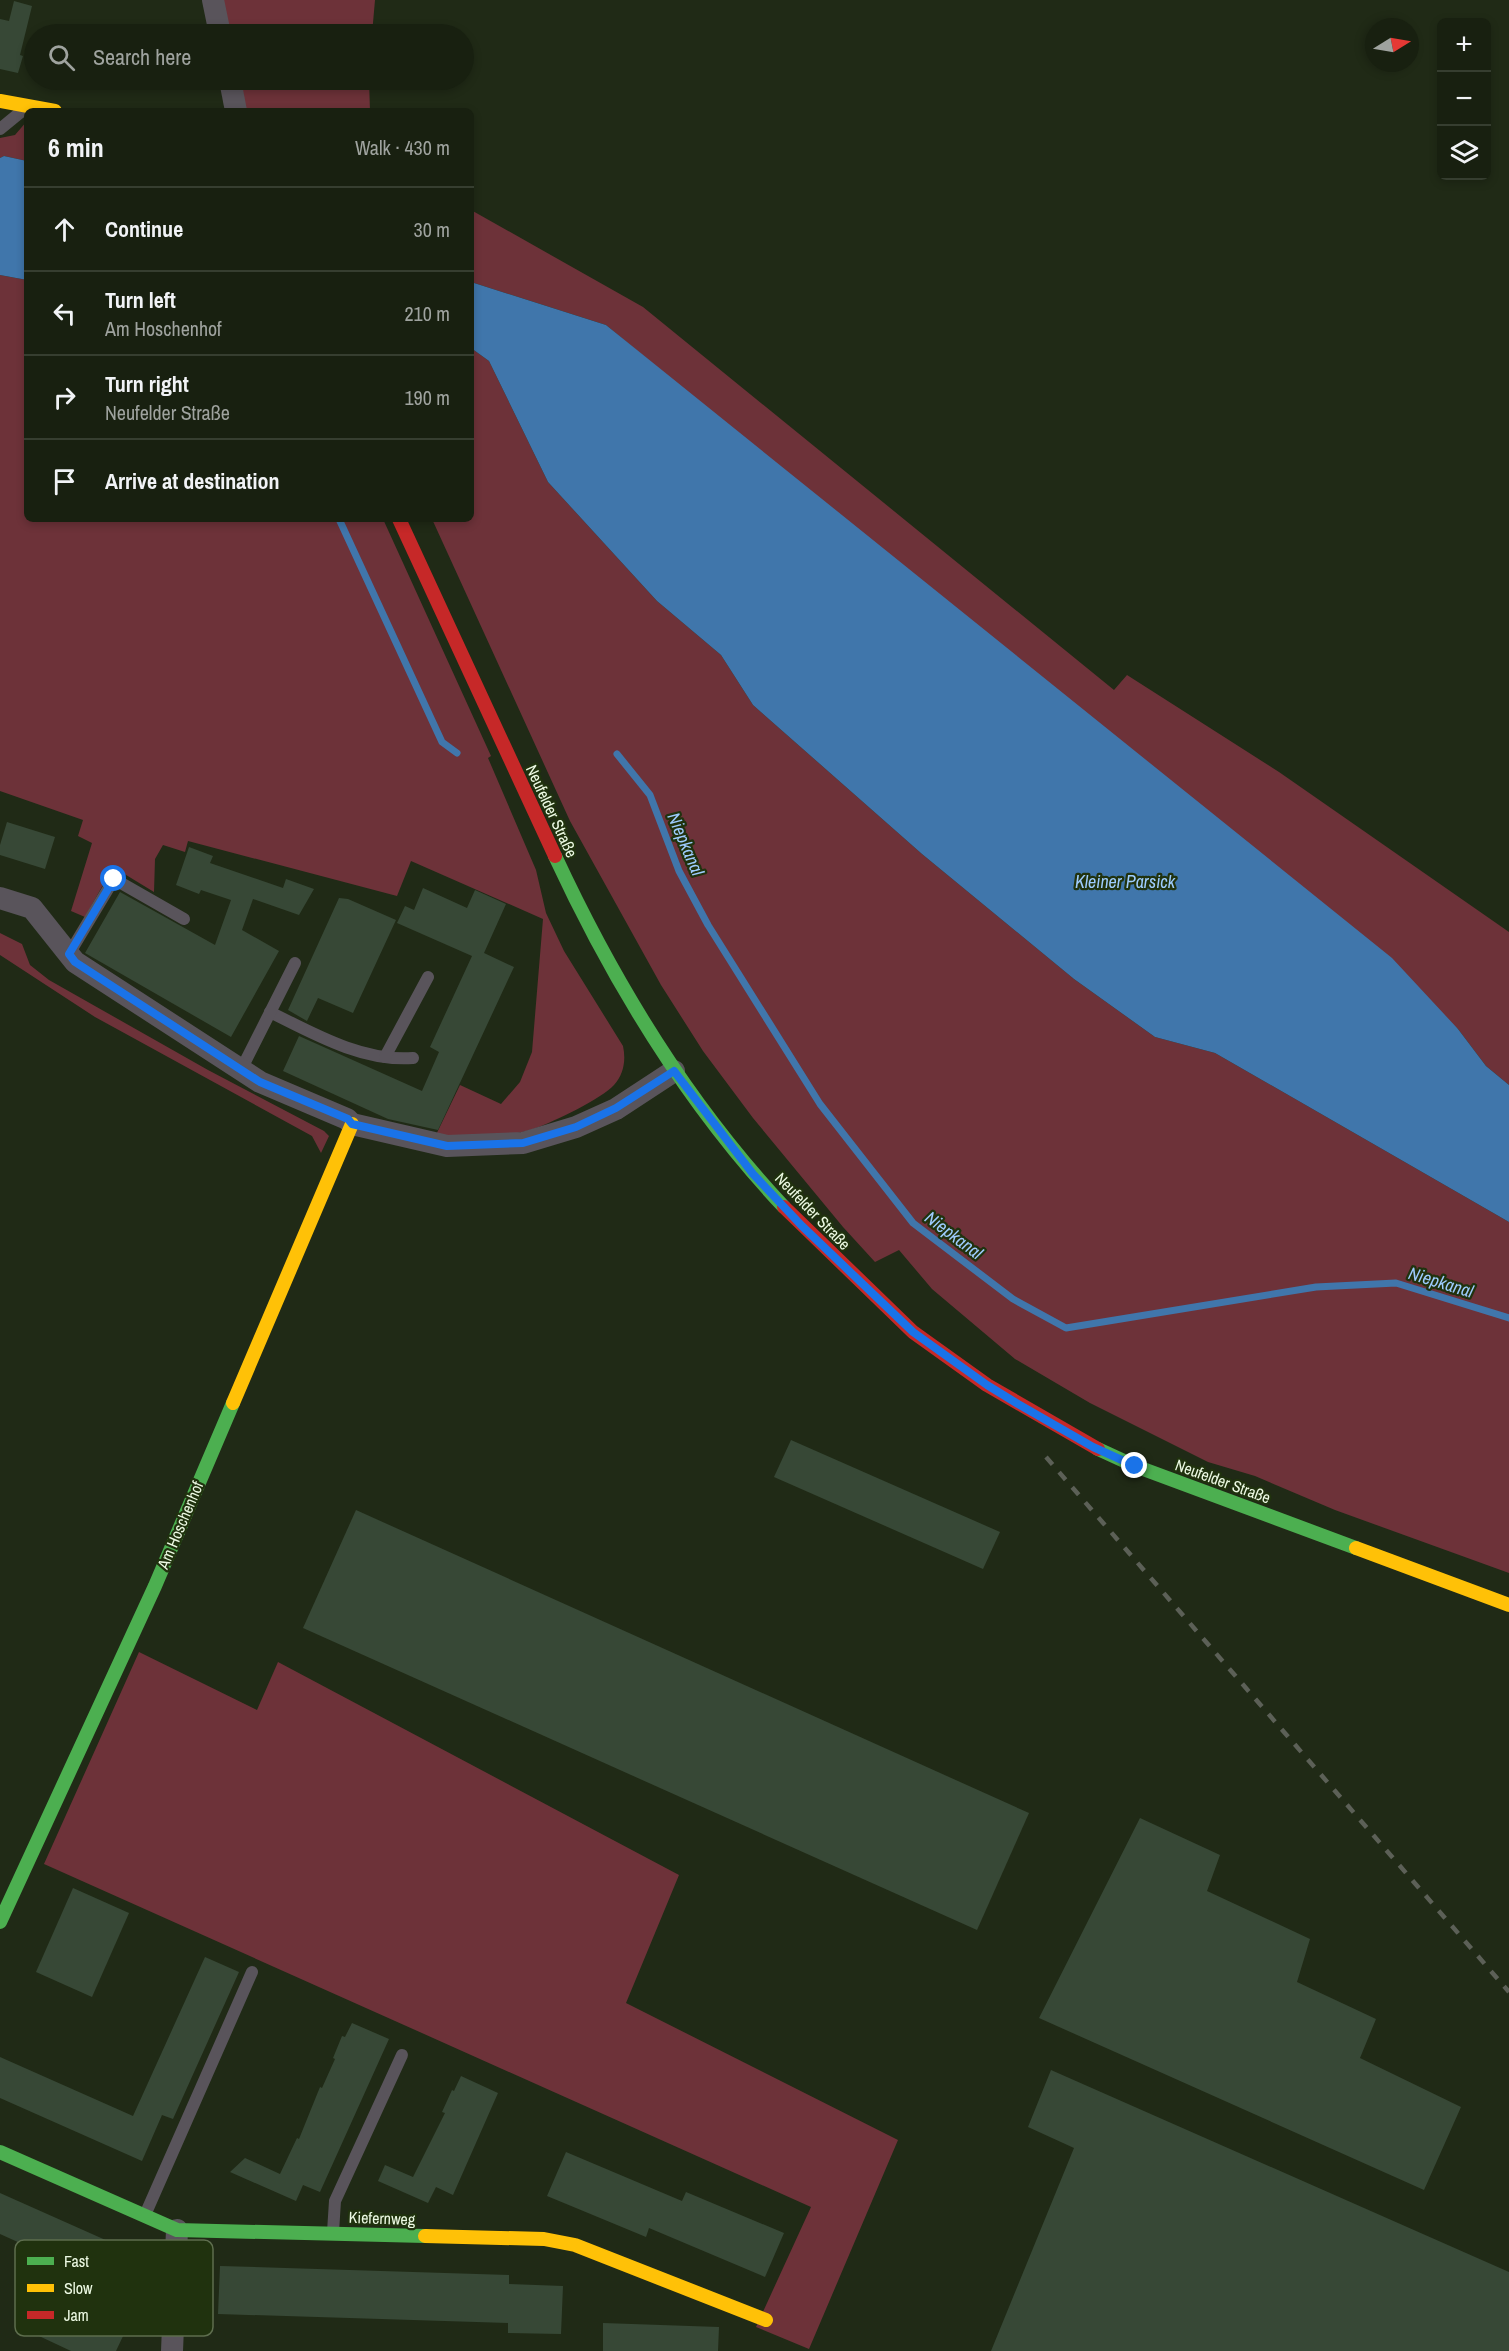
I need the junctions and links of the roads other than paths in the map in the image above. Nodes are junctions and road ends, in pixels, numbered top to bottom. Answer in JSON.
{"nodes":[{"id":1,"x":213,"y":0,"type":"edge"},
{"id":2,"x":218,"y":24,"type":"edge"},
{"id":3,"x":232,"y":90,"type":"edge"},
{"id":4,"x":0,"y":101,"type":"edge"},
{"id":5,"x":28,"y":105,"type":"junction"},
{"id":6,"x":24,"y":108,"type":"edge"},
{"id":7,"x":24,"y":108,"type":"edge"},
{"id":8,"x":42,"y":108,"type":"edge"},
{"id":9,"x":235,"y":108,"type":"edge"},
{"id":10,"x":0,"y":129,"type":"edge"},
{"id":11,"x":400,"y":522,"type":"edge"},
{"id":12,"x":0,"y":898,"type":"edge"},
{"id":13,"x":184,"y":919,"type":"dead end"},
{"id":14,"x":69,"y":954,"type":"junction"},
{"id":15,"x":295,"y":963,"type":"dead end"},
{"id":16,"x":428,"y":977,"type":"dead end"},
{"id":17,"x":270,"y":1012,"type":"junction"},
{"id":18,"x":385,"y":1057,"type":"junction"},
{"id":19,"x":413,"y":1058,"type":"dead end"},
{"id":20,"x":241,"y":1070,"type":"junction"},
{"id":21,"x":674,"y":1071,"type":"junction"},
{"id":22,"x":352,"y":1124,"type":"junction"},
{"id":23,"x":1509,"y":1605,"type":"edge"},
{"id":24,"x":0,"y":1922,"type":"edge"},
{"id":25,"x":252,"y":1972,"type":"dead end"},
{"id":26,"x":402,"y":2055,"type":"dead end"},
{"id":27,"x":0,"y":2152,"type":"edge"},
{"id":28,"x":144,"y":2216,"type":"junction"},
{"id":29,"x":177,"y":2230,"type":"junction"},
{"id":30,"x":332,"y":2233,"type":"junction"},
{"id":31,"x":177,"y":2240,"type":"edge"},
{"id":32,"x":766,"y":2320,"type":"dead end"},
{"id":33,"x":173,"y":2336,"type":"edge"},
{"id":34,"x":172,"y":2351,"type":"edge"}],
"edges":[{"from":1,"to":2,"type":"street"},
{"from":3,"to":9,"type":"street"},
{"from":4,"to":5,"type":"main road"},
{"from":5,"to":7,"type":"lane"},
{"from":5,"to":8,"type":"main road"},
{"from":6,"to":10,"type":"lane"},
{"from":11,"to":21,"type":"main road","name":"Neufelder Straße"},
{"from":12,"to":14,"type":"street"},
{"from":13,"to":14,"type":"lane"},
{"from":14,"to":20,"type":"street"},
{"from":15,"to":17,"type":"lane"},
{"from":16,"to":18,"type":"lane"},
{"from":17,"to":18,"type":"lane"},
{"from":17,"to":20,"type":"lane"},
{"from":18,"to":19,"type":"lane"},
{"from":20,"to":22,"type":"street"},
{"from":21,"to":22,"type":"street"},
{"from":21,"to":23,"type":"main road","name":"Neufelder Straße"},
{"from":22,"to":24,"type":"main road","name":"Am Hoschenhof"},
{"from":25,"to":28,"type":"lane"},
{"from":26,"to":30,"type":"lane"},
{"from":27,"to":28,"type":"main road","name":"Kiefernweg"},
{"from":28,"to":29,"type":"main road","name":"Kiefernweg"},
{"from":29,"to":30,"type":"main road","name":"Kiefernweg"},
{"from":29,"to":31,"type":"street"},
{"from":30,"to":32,"type":"main road","name":"Kiefernweg"},
{"from":33,"to":34,"type":"street"}]}
